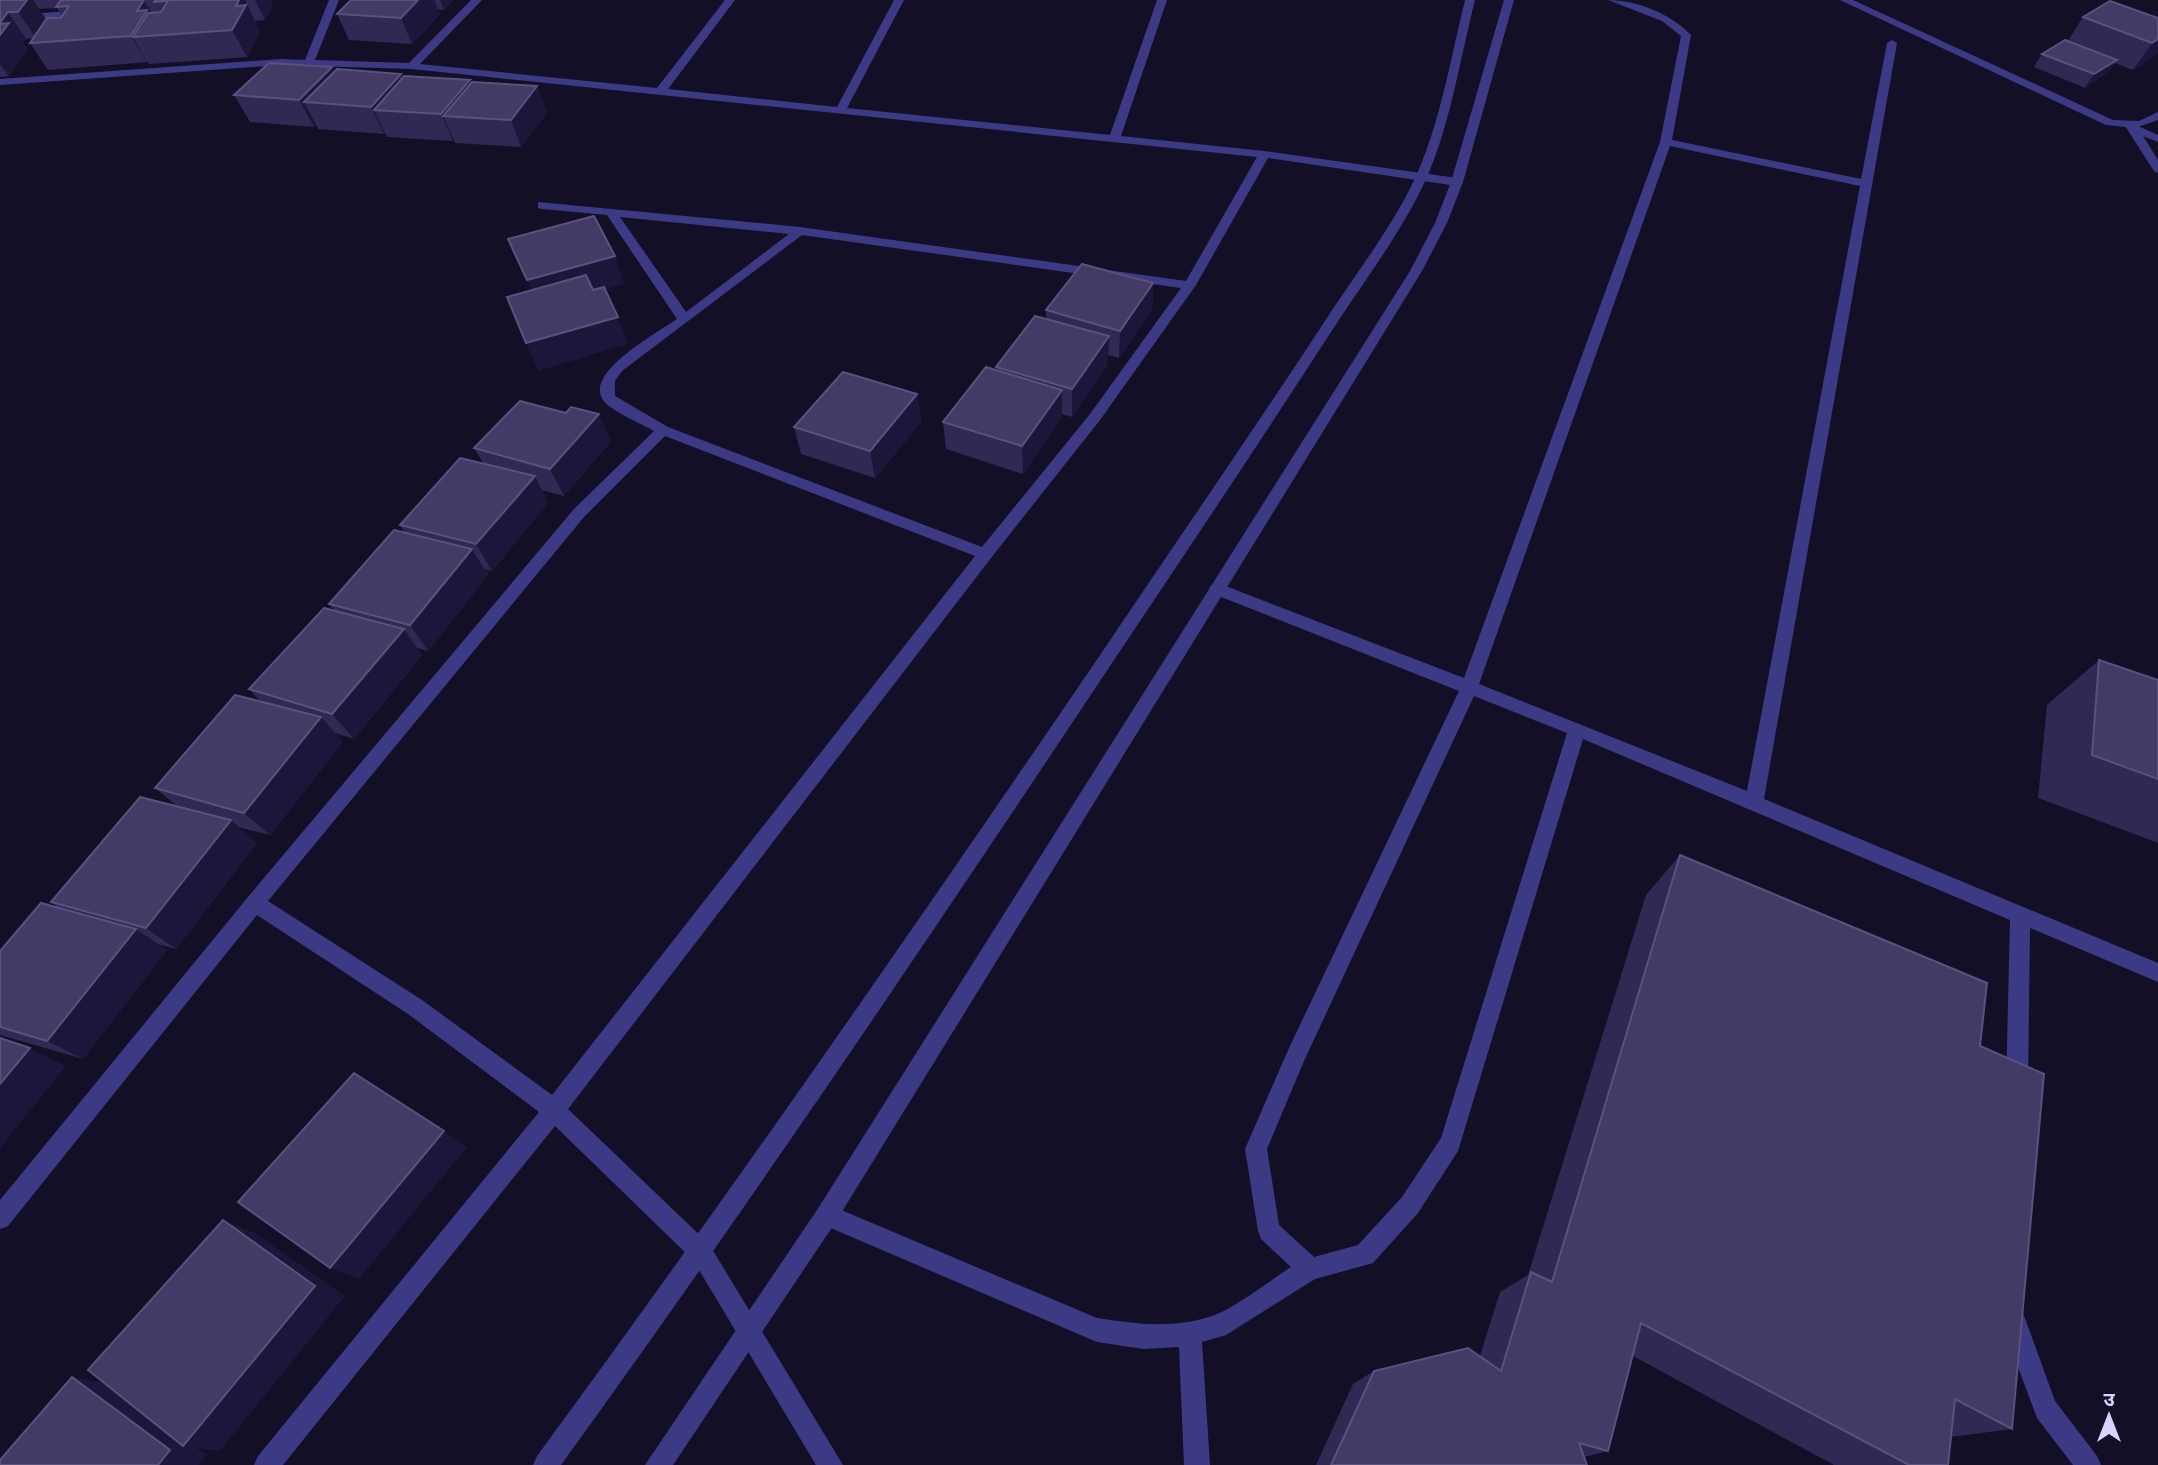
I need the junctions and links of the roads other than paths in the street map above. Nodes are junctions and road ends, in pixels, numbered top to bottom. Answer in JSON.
{"nodes":[{"id":1,"x":90,"y":0,"type":"edge"},
{"id":2,"x":334,"y":0,"type":"edge"},
{"id":3,"x":477,"y":0,"type":"edge"},
{"id":4,"x":730,"y":0,"type":"edge"},
{"id":5,"x":899,"y":0,"type":"edge"},
{"id":6,"x":1162,"y":0,"type":"edge"},
{"id":7,"x":1469,"y":0,"type":"edge"},
{"id":8,"x":1509,"y":0,"type":"edge"},
{"id":9,"x":1613,"y":0,"type":"edge"},
{"id":10,"x":1845,"y":0,"type":"edge"},
{"id":11,"x":94,"y":12,"type":"edge"},
{"id":12,"x":81,"y":13,"type":"junction"},
{"id":13,"x":0,"y":19,"type":"edge"},
{"id":14,"x":73,"y":24,"type":"edge"},
{"id":15,"x":1892,"y":43,"type":"dead end"},
{"id":16,"x":309,"y":62,"type":"junction"},
{"id":17,"x":412,"y":66,"type":"junction"},
{"id":18,"x":40,"y":68,"type":"edge"},
{"id":19,"x":32,"y":79,"type":"junction"},
{"id":20,"x":0,"y":82,"type":"edge"},
{"id":21,"x":660,"y":92,"type":"junction"},
{"id":22,"x":841,"y":111,"type":"junction"},
{"id":23,"x":2158,"y":115,"type":"edge"},
{"id":24,"x":2132,"y":126,"type":"junction"},
{"id":25,"x":1114,"y":139,"type":"junction"},
{"id":26,"x":2158,"y":139,"type":"edge"},
{"id":27,"x":1666,"y":142,"type":"junction"},
{"id":28,"x":1264,"y":155,"type":"junction"},
{"id":29,"x":2158,"y":169,"type":"edge"},
{"id":30,"x":1422,"y":176,"type":"junction"},
{"id":31,"x":1457,"y":182,"type":"junction"},
{"id":32,"x":1867,"y":184,"type":"junction"},
{"id":33,"x":542,"y":205,"type":"dead end"},
{"id":34,"x":611,"y":212,"type":"junction"},
{"id":35,"x":800,"y":231,"type":"junction"},
{"id":36,"x":1190,"y":285,"type":"junction"},
{"id":37,"x":684,"y":319,"type":"junction"},
{"id":38,"x":663,"y":429,"type":"junction"},
{"id":39,"x":985,"y":554,"type":"junction"},
{"id":40,"x":1217,"y":589,"type":"junction"},
{"id":41,"x":1470,"y":685,"type":"junction"},
{"id":42,"x":1577,"y":730,"type":"junction"},
{"id":43,"x":1754,"y":803,"type":"junction"},
{"id":44,"x":255,"y":902,"type":"junction"},
{"id":45,"x":2020,"y":915,"type":"junction"},
{"id":46,"x":2158,"y":973,"type":"edge"},
{"id":47,"x":2017,"y":1109,"type":"edge"},
{"id":48,"x":554,"y":1110,"type":"junction"},
{"id":49,"x":827,"y":1214,"type":"junction"},
{"id":50,"x":0,"y":1218,"type":"edge"},
{"id":51,"x":701,"y":1252,"type":"junction"},
{"id":52,"x":1310,"y":1269,"type":"junction"},
{"id":53,"x":2014,"y":1299,"type":"edge"},
{"id":54,"x":751,"y":1330,"type":"junction"},
{"id":55,"x":1191,"y":1333,"type":"junction"},
{"id":56,"x":267,"y":1465,"type":"edge"},
{"id":57,"x":546,"y":1465,"type":"edge"},
{"id":58,"x":658,"y":1465,"type":"edge"},
{"id":59,"x":831,"y":1465,"type":"edge"},
{"id":60,"x":1197,"y":1465,"type":"edge"},
{"id":61,"x":2088,"y":1465,"type":"edge"}],
"edges":[{"from":1,"to":12,"type":"street"},
{"from":2,"to":16,"type":"street"},
{"from":3,"to":17,"type":"street"},
{"from":4,"to":21,"type":"street"},
{"from":5,"to":22,"type":"street"},
{"from":6,"to":25,"type":"street"},
{"from":7,"to":30,"type":"street"},
{"from":8,"to":31,"type":"street"},
{"from":9,"to":27,"type":"street"},
{"from":10,"to":24,"type":"street"},
{"from":11,"to":12,"type":"street"},
{"from":12,"to":13,"type":"street"},
{"from":12,"to":14,"type":"street"},
{"from":15,"to":32,"type":"street"},
{"from":16,"to":17,"type":"street"},
{"from":16,"to":19,"type":"street"},
{"from":17,"to":21,"type":"street"},
{"from":18,"to":19,"type":"street"},
{"from":19,"to":20,"type":"street"},
{"from":21,"to":22,"type":"street"},
{"from":22,"to":25,"type":"street"},
{"from":23,"to":24,"type":"street"},
{"from":24,"to":26,"type":"street"},
{"from":24,"to":29,"type":"street"},
{"from":25,"to":28,"type":"street"},
{"from":27,"to":32,"type":"street"},
{"from":27,"to":41,"type":"street"},
{"from":28,"to":30,"type":"street"},
{"from":28,"to":36,"type":"street"},
{"from":30,"to":31,"type":"street"},
{"from":30,"to":51,"type":"street"},
{"from":31,"to":40,"type":"street"},
{"from":32,"to":43,"type":"street"},
{"from":33,"to":34,"type":"street"},
{"from":34,"to":35,"type":"street"},
{"from":34,"to":37,"type":"street"},
{"from":35,"to":36,"type":"street"},
{"from":35,"to":37,"type":"street"},
{"from":36,"to":39,"type":"street"},
{"from":37,"to":38,"type":"street"},
{"from":38,"to":39,"type":"street"},
{"from":38,"to":44,"type":"street"},
{"from":39,"to":48,"type":"street"},
{"from":40,"to":41,"type":"street"},
{"from":40,"to":49,"type":"street"},
{"from":41,"to":42,"type":"street"},
{"from":41,"to":52,"type":"street"},
{"from":42,"to":43,"type":"street"},
{"from":42,"to":52,"type":"street"},
{"from":43,"to":45,"type":"street"},
{"from":44,"to":48,"type":"street"},
{"from":44,"to":50,"type":"street"},
{"from":45,"to":46,"type":"street"},
{"from":45,"to":47,"type":"street"},
{"from":48,"to":51,"type":"street"},
{"from":48,"to":56,"type":"street"},
{"from":49,"to":54,"type":"street"},
{"from":49,"to":55,"type":"street"},
{"from":51,"to":54,"type":"street"},
{"from":51,"to":57,"type":"street"},
{"from":52,"to":55,"type":"street"},
{"from":53,"to":61,"type":"street"},
{"from":54,"to":58,"type":"street"},
{"from":54,"to":59,"type":"street"},
{"from":55,"to":60,"type":"street"}]}
